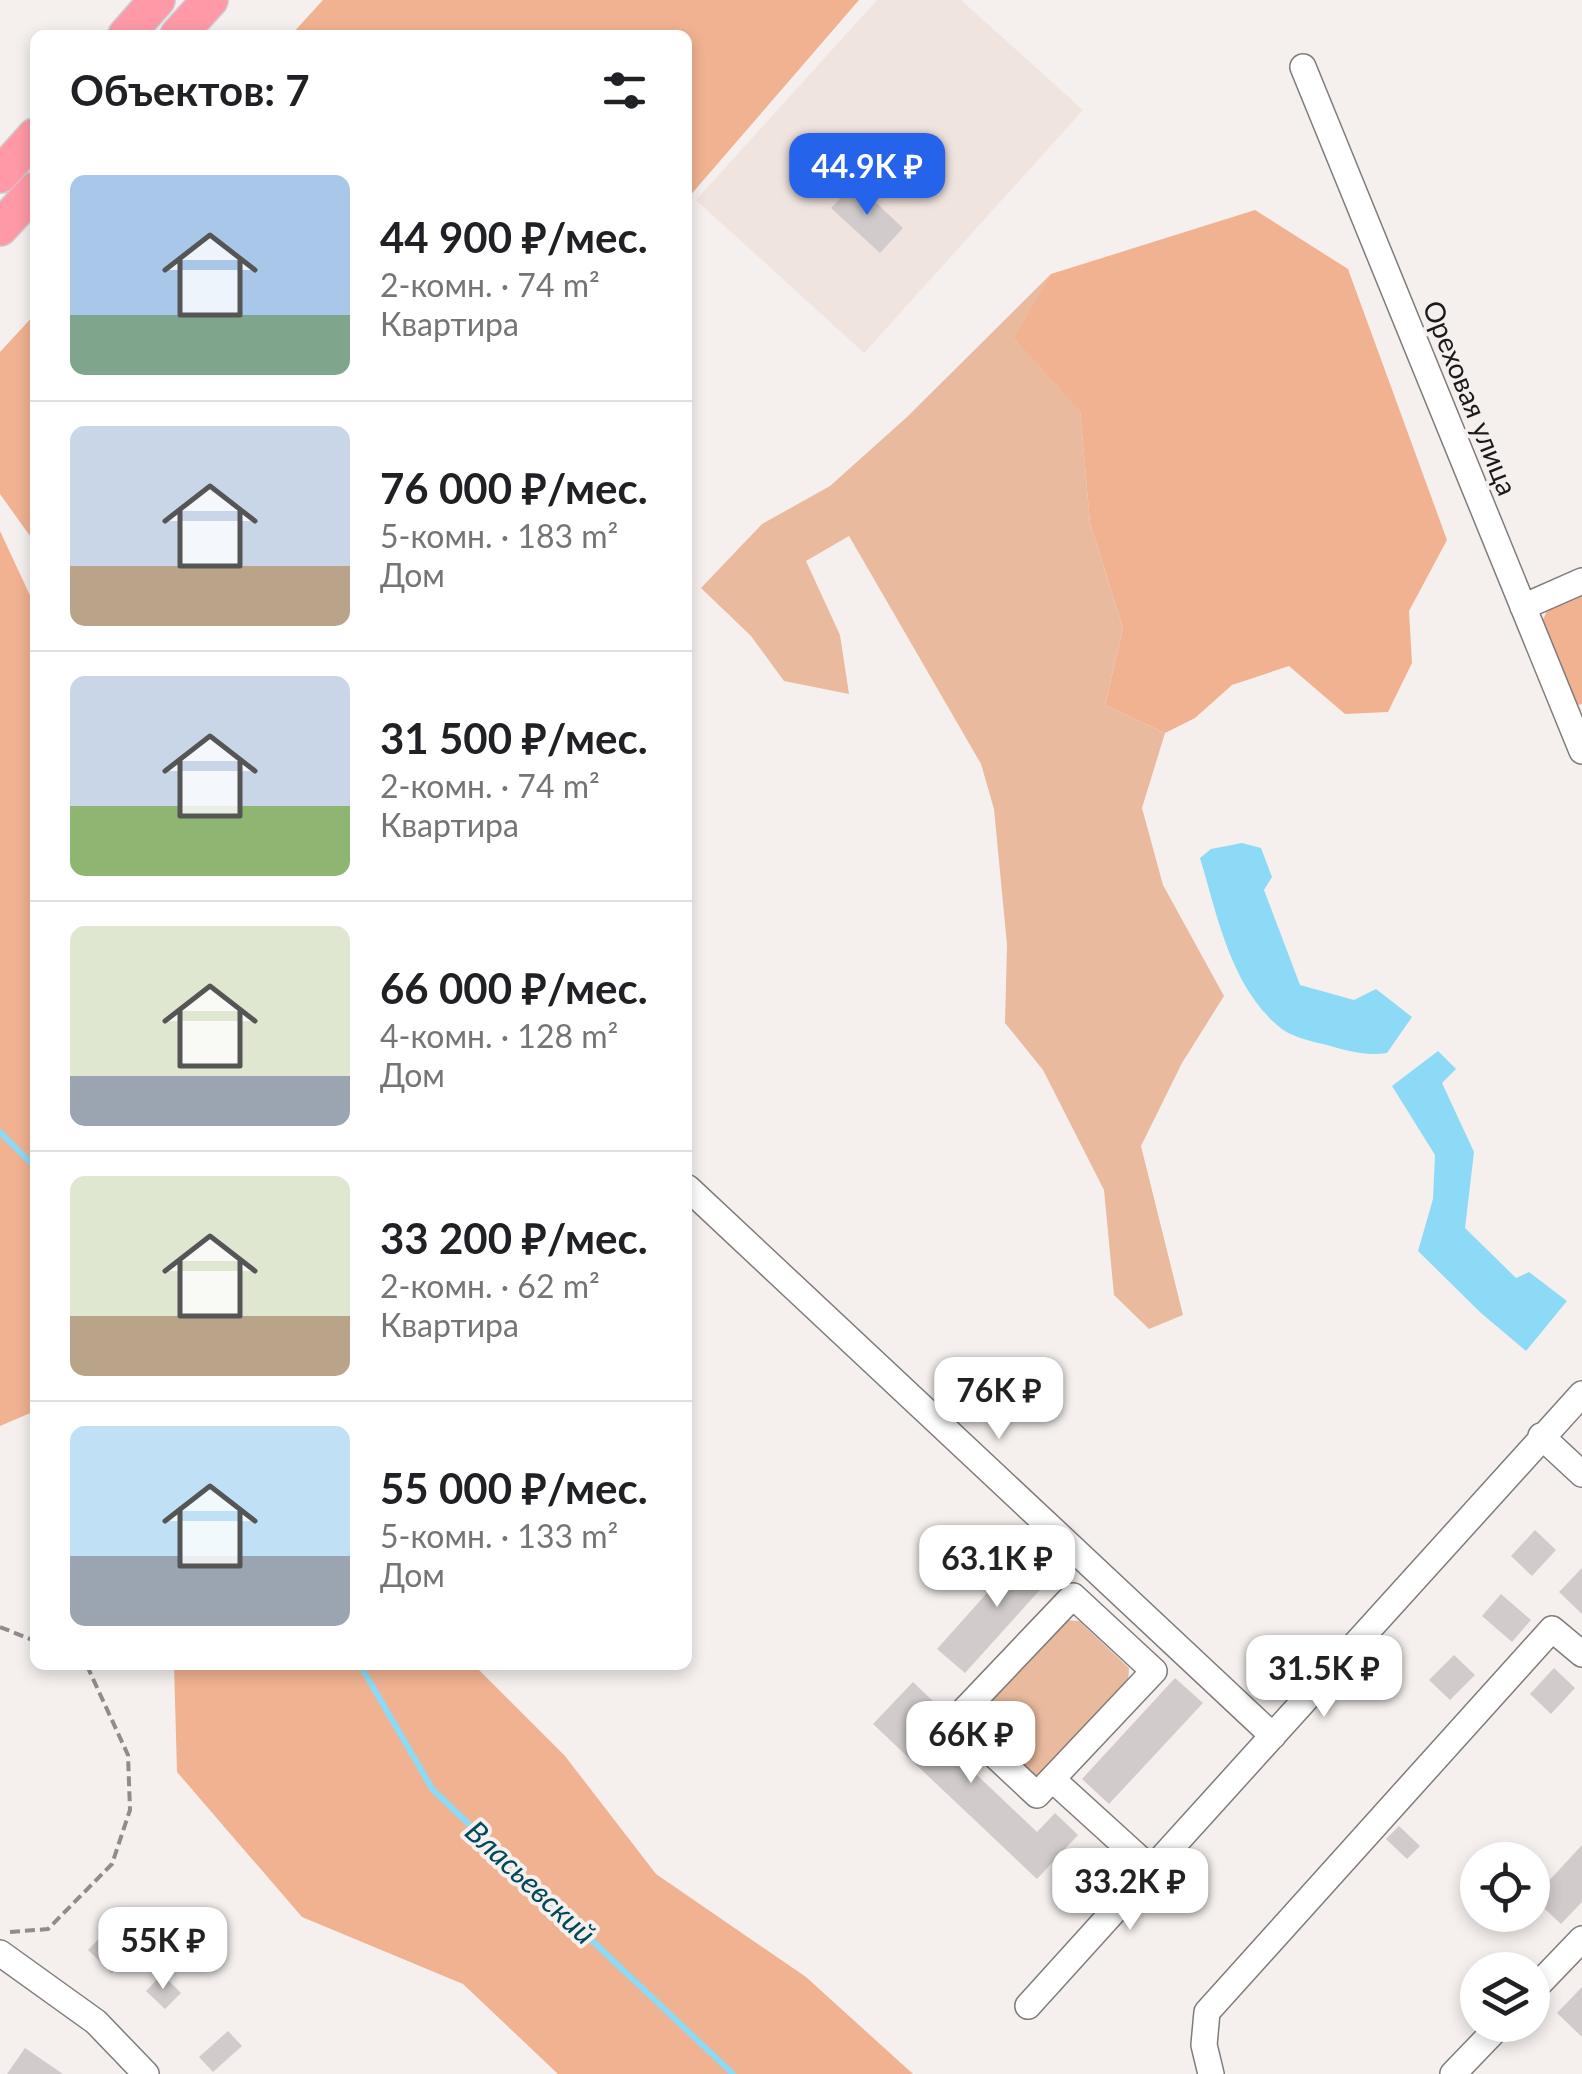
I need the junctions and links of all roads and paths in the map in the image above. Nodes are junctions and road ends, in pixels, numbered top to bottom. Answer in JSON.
{"nodes":[{"id":1,"x":210,"y":0,"type":"edge"},
{"id":2,"x":155,"y":1,"type":"edge"},
{"id":3,"x":130,"y":30,"type":"edge"},
{"id":4,"x":183,"y":30,"type":"edge"},
{"id":5,"x":1303,"y":67,"type":"dead end"},
{"id":6,"x":30,"y":142,"type":"edge"},
{"id":7,"x":0,"y":175,"type":"edge"},
{"id":8,"x":30,"y":195,"type":"edge"},
{"id":9,"x":0,"y":228,"type":"edge"},
{"id":10,"x":1582,"y":582,"type":"edge"},
{"id":11,"x":1523,"y":607,"type":"junction"},
{"id":12,"x":1582,"y":751,"type":"edge"},
{"id":13,"x":692,"y":1192,"type":"edge"},
{"id":14,"x":1582,"y":1394,"type":"edge"},
{"id":15,"x":1541,"y":1436,"type":"junction"},
{"id":16,"x":1582,"y":1474,"type":"edge"},
{"id":17,"x":0,"y":1627,"type":"edge"},
{"id":18,"x":30,"y":1639,"type":"edge"},
{"id":19,"x":1582,"y":1654,"type":"edge"},
{"id":20,"x":89,"y":1670,"type":"edge"},
{"id":21,"x":1273,"y":1736,"type":"junction"},
{"id":22,"x":1052,"y":1779,"type":"junction"},
{"id":23,"x":1150,"y":1868,"type":"junction"},
{"id":24,"x":1582,"y":1939,"type":"edge"},
{"id":25,"x":5,"y":1942,"type":"edge"},
{"id":26,"x":1550,"y":1972,"type":"edge"},
{"id":27,"x":1028,"y":2006,"type":"dead end"},
{"id":28,"x":1484,"y":2042,"type":"edge"},
{"id":29,"x":134,"y":2070,"type":"edge"},
{"id":30,"x":1211,"y":2074,"type":"edge"},
{"id":31,"x":1453,"y":2074,"type":"edge"}],
"edges":[{"from":1,"to":4,"type":"highway"},
{"from":2,"to":3,"type":"highway"},
{"from":5,"to":11,"type":"street","name":"Ореховая улица"},
{"from":6,"to":7,"type":"highway"},
{"from":8,"to":9,"type":"highway"},
{"from":10,"to":11,"type":"street"},
{"from":11,"to":12,"type":"street","name":"Ореховая улица"},
{"from":13,"to":21,"type":"street"},
{"from":14,"to":15,"type":"street"},
{"from":15,"to":16,"type":"street"},
{"from":15,"to":21,"type":"street"},
{"from":17,"to":18,"type":"path"},
{"from":19,"to":30,"type":"street"},
{"from":20,"to":25,"type":"path"},
{"from":21,"to":23,"type":"street"},
{"from":22,"to":22,"type":"street"},
{"from":22,"to":23,"type":"street"},
{"from":23,"to":27,"type":"street"},
{"from":24,"to":26,"type":"street"},
{"from":25,"to":29,"type":"street"},
{"from":28,"to":31,"type":"street"}]}
